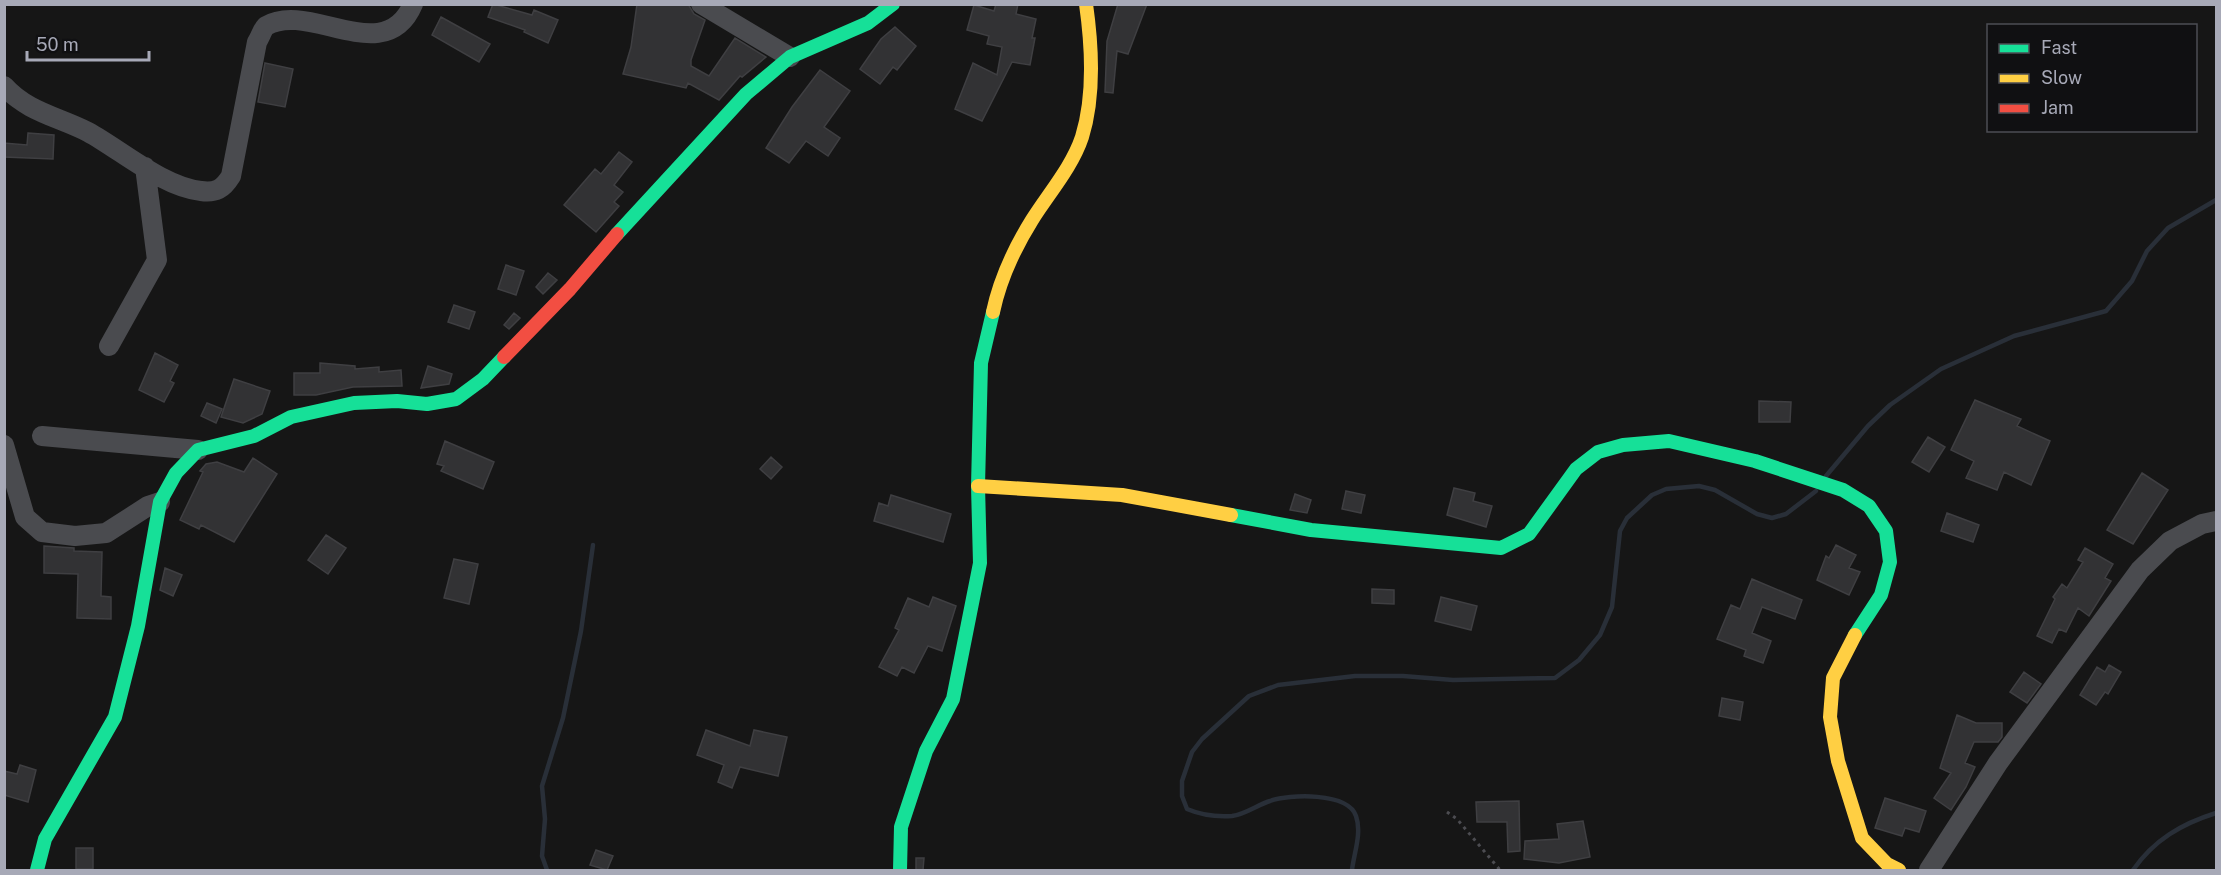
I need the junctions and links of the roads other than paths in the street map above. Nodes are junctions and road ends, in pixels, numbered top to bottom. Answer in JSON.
{"nodes":[{"id":1,"x":413,"y":4,"type":"edge"},
{"id":2,"x":701,"y":4,"type":"edge"},
{"id":3,"x":893,"y":4,"type":"edge"},
{"id":4,"x":1086,"y":4,"type":"edge"},
{"id":5,"x":790,"y":57,"type":"junction"},
{"id":6,"x":4,"y":86,"type":"edge"},
{"id":7,"x":145,"y":167,"type":"junction"},
{"id":8,"x":109,"y":346,"type":"dead end"},
{"id":9,"x":42,"y":436,"type":"dead end"},
{"id":10,"x":4,"y":445,"type":"edge"},
{"id":11,"x":198,"y":450,"type":"junction"},
{"id":12,"x":978,"y":486,"type":"junction"},
{"id":13,"x":160,"y":502,"type":"junction"},
{"id":14,"x":2217,"y":521,"type":"edge"},
{"id":15,"x":37,"y":870,"type":"edge"},
{"id":16,"x":900,"y":870,"type":"edge"},
{"id":17,"x":1899,"y":870,"type":"edge"},
{"id":18,"x":1929,"y":870,"type":"edge"}],
"edges":[{"from":1,"to":7,"type":"street"},
{"from":2,"to":5,"type":"street"},
{"from":3,"to":5,"type":"street"},
{"from":4,"to":12,"type":"street"},
{"from":5,"to":11,"type":"street"},
{"from":6,"to":7,"type":"street"},
{"from":7,"to":8,"type":"street"},
{"from":9,"to":11,"type":"street"},
{"from":10,"to":13,"type":"street"},
{"from":11,"to":13,"type":"street"},
{"from":12,"to":16,"type":"street"},
{"from":12,"to":17,"type":"street"},
{"from":13,"to":15,"type":"street"},
{"from":14,"to":18,"type":"street"}]}
